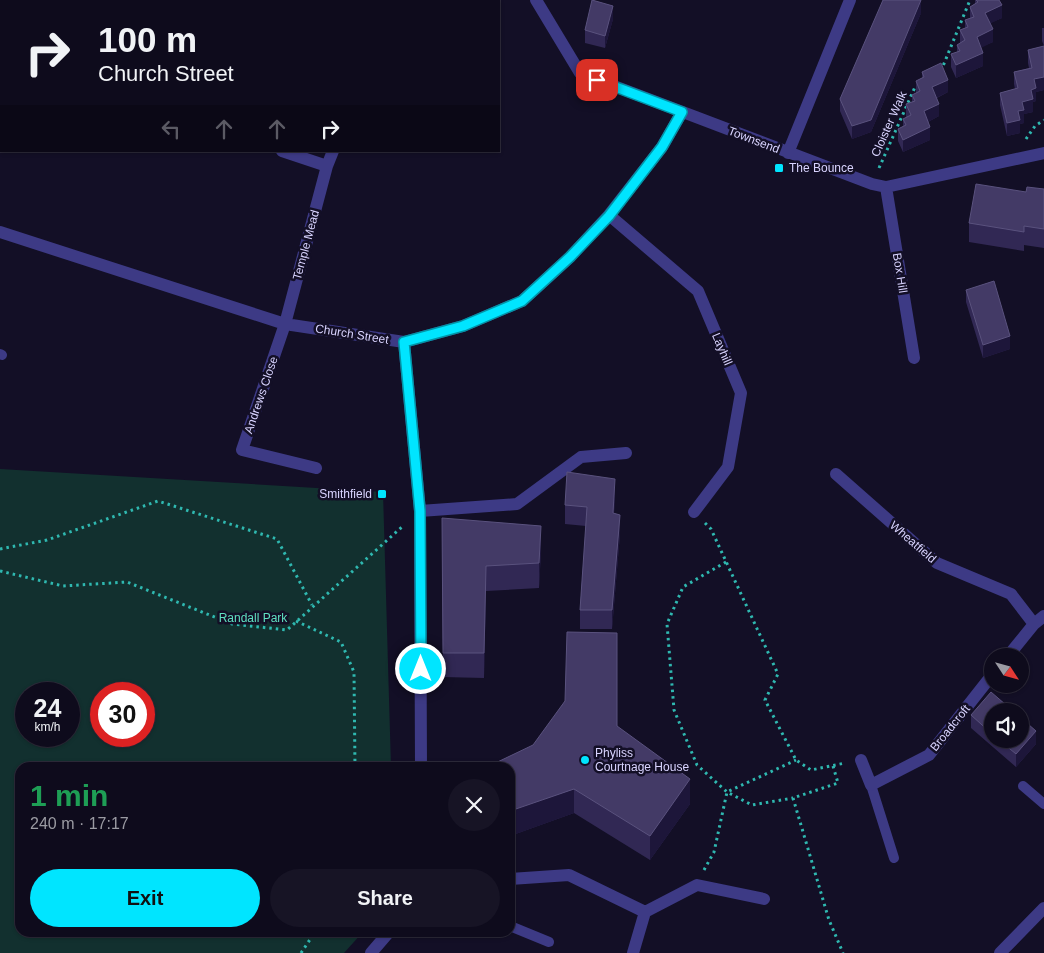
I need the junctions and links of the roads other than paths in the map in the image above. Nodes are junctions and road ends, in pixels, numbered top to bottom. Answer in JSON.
{"nodes":[{"id":1,"x":536,"y":0,"type":"edge"},
{"id":2,"x":850,"y":0,"type":"edge"},
{"id":3,"x":682,"y":112,"type":"junction"},
{"id":4,"x":285,"y":152,"type":"edge"},
{"id":5,"x":333,"y":152,"type":"edge"},
{"id":6,"x":788,"y":153,"type":"junction"},
{"id":7,"x":1044,"y":153,"type":"edge"},
{"id":8,"x":327,"y":166,"type":"junction"},
{"id":9,"x":886,"y":187,"type":"junction"},
{"id":10,"x":609,"y":216,"type":"junction"},
{"id":11,"x":0,"y":232,"type":"edge"},
{"id":12,"x":285,"y":324,"type":"junction"},
{"id":13,"x":404,"y":342,"type":"junction"},
{"id":14,"x":914,"y":358,"type":"dead end"},
{"id":15,"x":626,"y":453,"type":"dead end"},
{"id":16,"x":316,"y":468,"type":"dead end"},
{"id":17,"x":836,"y":474,"type":"dead end"},
{"id":18,"x":420,"y":511,"type":"junction"},
{"id":19,"x":694,"y":512,"type":"road end"},
{"id":20,"x":1044,"y":616,"type":"edge"},
{"id":21,"x":1034,"y":624,"type":"junction"},
{"id":22,"x":1014,"y":648,"type":"edge"},
{"id":23,"x":984,"y":686,"type":"edge"},
{"id":24,"x":861,"y":760,"type":"road end"},
{"id":25,"x":421,"y":762,"type":"edge"},
{"id":26,"x":871,"y":785,"type":"junction"},
{"id":27,"x":1023,"y":786,"type":"dead end"},
{"id":28,"x":1044,"y":804,"type":"edge"},
{"id":29,"x":894,"y":858,"type":"dead end"},
{"id":30,"x":515,"y":879,"type":"edge"},
{"id":31,"x":764,"y":899,"type":"dead end"},
{"id":32,"x":1044,"y":908,"type":"edge"},
{"id":33,"x":645,"y":912,"type":"junction"},
{"id":34,"x":515,"y":928,"type":"edge"},
{"id":35,"x":385,"y":937,"type":"edge"},
{"id":36,"x":549,"y":942,"type":"dead end"},
{"id":37,"x":371,"y":953,"type":"edge"},
{"id":38,"x":634,"y":953,"type":"edge"},
{"id":39,"x":1000,"y":953,"type":"edge"}],
"edges":[{"from":1,"to":3,"type":"street","name":"Townsend"},
{"from":2,"to":6,"type":"street"},
{"from":3,"to":6,"type":"street","name":"Townsend"},
{"from":3,"to":10,"type":"street","name":"Church Street"},
{"from":4,"to":8,"type":"street"},
{"from":5,"to":8,"type":"street","name":"Temple Mead"},
{"from":6,"to":9,"type":"street","name":"Townsend"},
{"from":7,"to":9,"type":"street","name":"Townsend"},
{"from":8,"to":12,"type":"street","name":"Temple Mead"},
{"from":9,"to":14,"type":"street","name":"Box Hill"},
{"from":10,"to":13,"type":"street","name":"Church Street"},
{"from":10,"to":19,"type":"street","name":"Layhill"},
{"from":11,"to":12,"type":"street","name":"Church Street"},
{"from":12,"to":13,"type":"street","name":"Church Street"},
{"from":12,"to":16,"type":"street","name":"Andrews Close"},
{"from":13,"to":18,"type":"street"},
{"from":15,"to":18,"type":"street"},
{"from":17,"to":21,"type":"street","name":"Wheatfield"},
{"from":18,"to":25,"type":"street"},
{"from":20,"to":21,"type":"street"},
{"from":21,"to":22,"type":"street"},
{"from":23,"to":26,"type":"street","name":"Broadcroft"},
{"from":24,"to":26,"type":"street"},
{"from":26,"to":29,"type":"lane"},
{"from":27,"to":28,"type":"lane"},
{"from":30,"to":33,"type":"street"},
{"from":31,"to":33,"type":"street"},
{"from":32,"to":39,"type":"street"},
{"from":33,"to":38,"type":"street"},
{"from":34,"to":36,"type":"lane"},
{"from":35,"to":37,"type":"street"}]}
